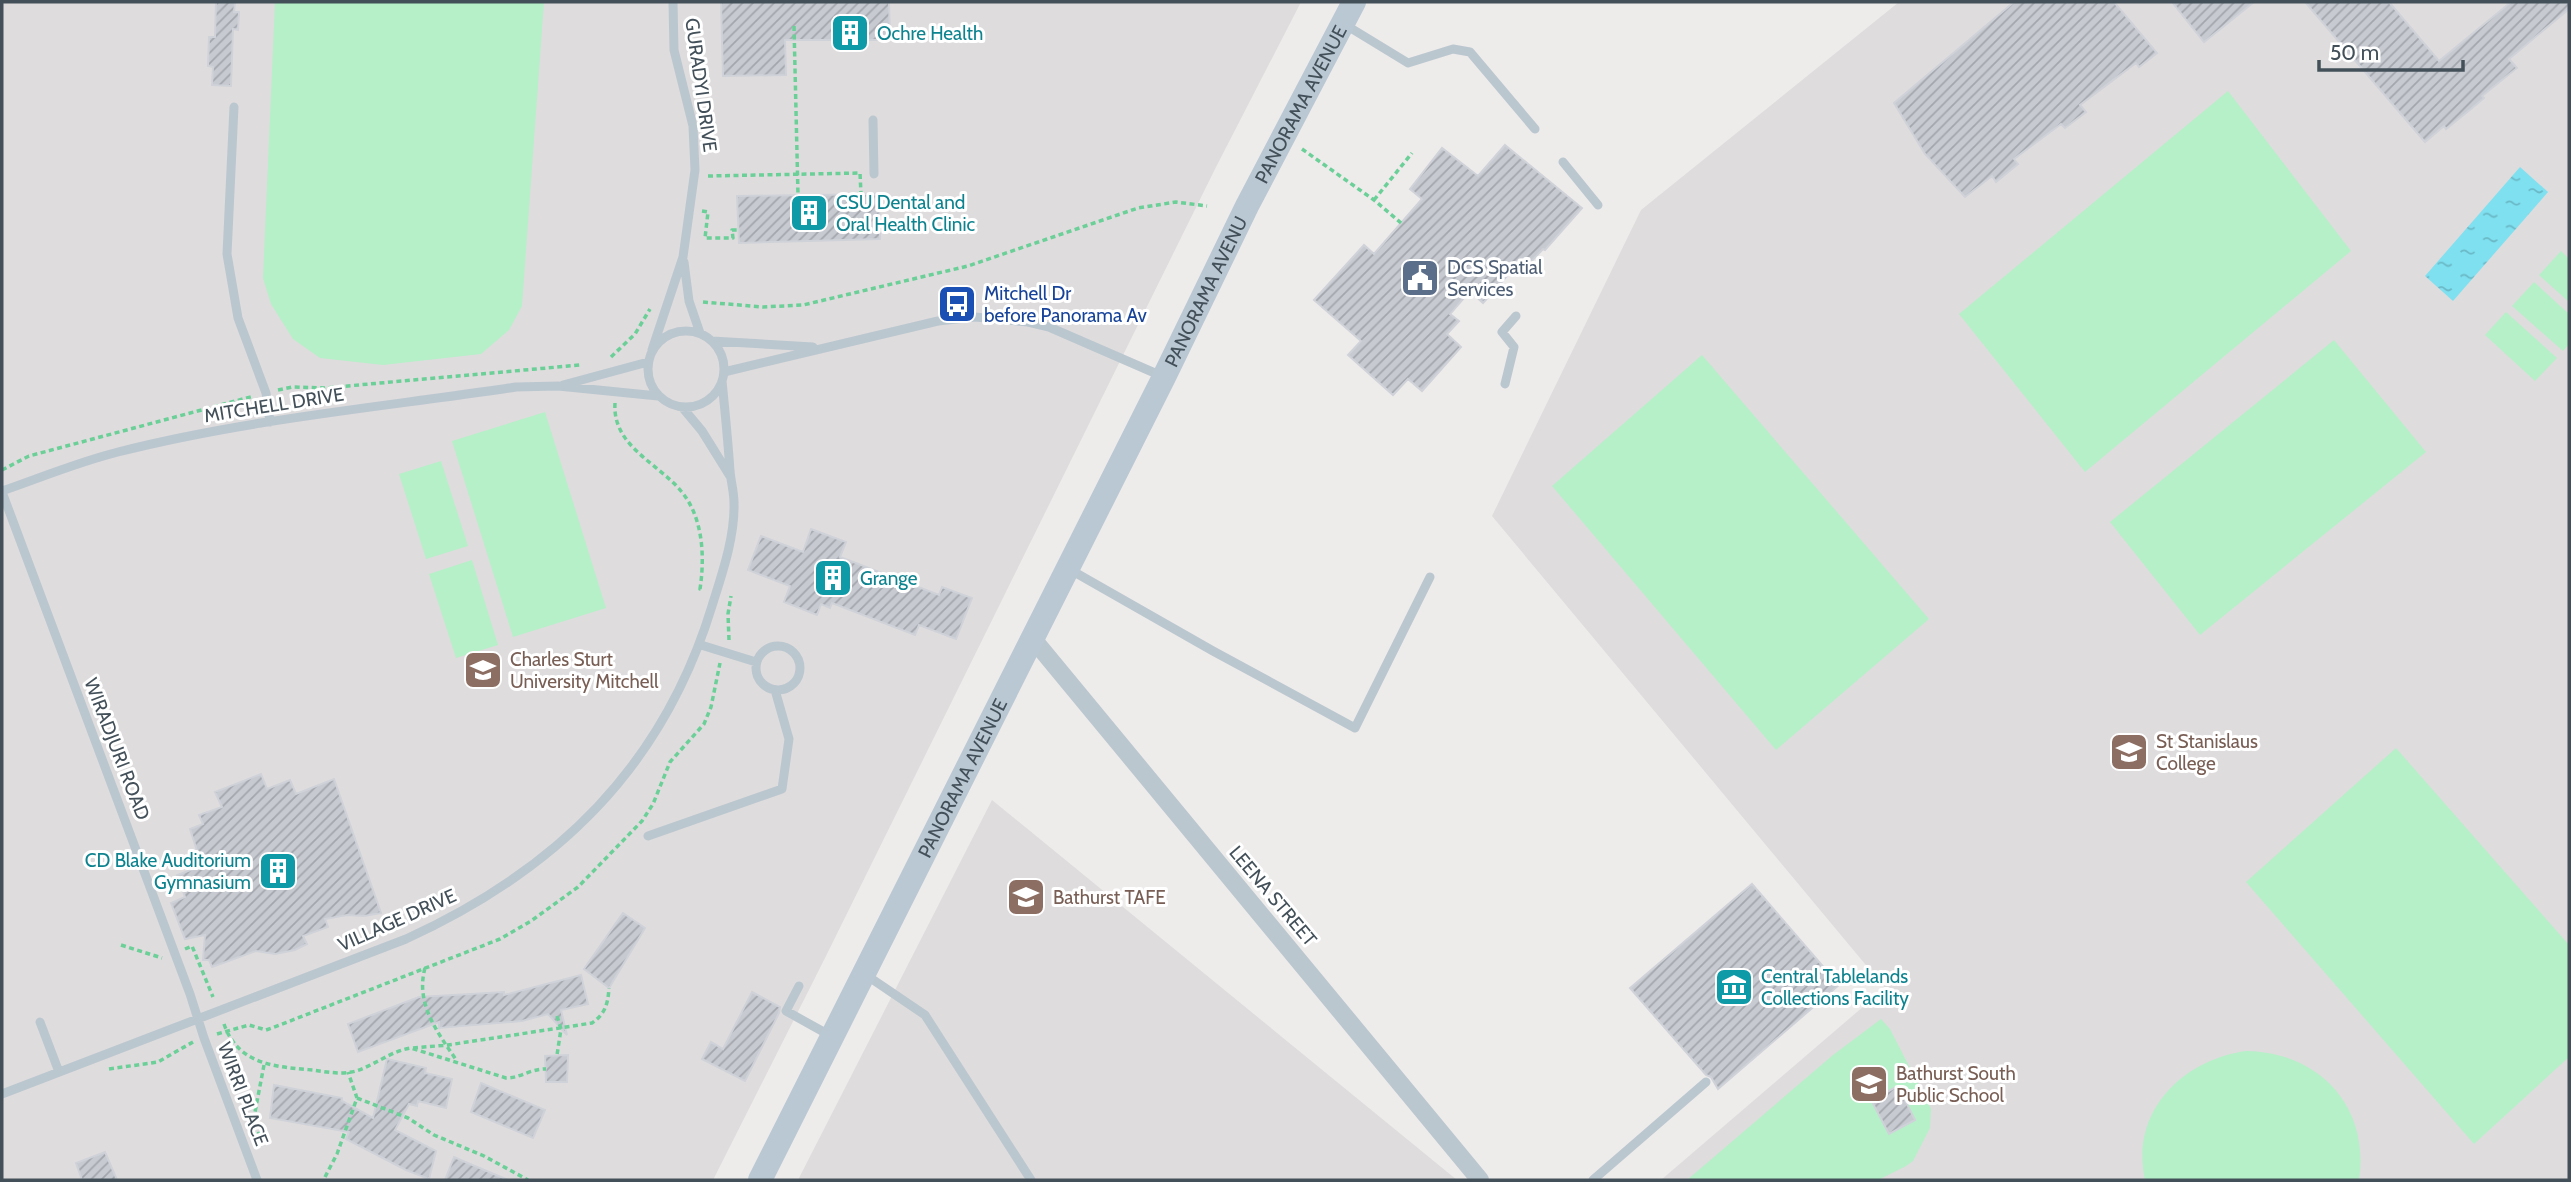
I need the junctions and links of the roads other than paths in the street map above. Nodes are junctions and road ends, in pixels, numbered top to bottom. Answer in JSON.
{"nodes":[{"id":1,"x":673,"y":2,"type":"edge"},
{"id":2,"x":1348,"y":13,"type":"edge"},
{"id":3,"x":234,"y":107,"type":"dead end"},
{"id":4,"x":873,"y":120,"type":"dead end"},
{"id":5,"x":1535,"y":129,"type":"dead end"},
{"id":6,"x":1563,"y":162,"type":"dead end"},
{"id":7,"x":874,"y":174,"type":"dead end"},
{"id":8,"x":1598,"y":205,"type":"dead end"},
{"id":9,"x":1247,"y":206,"type":"joint"},
{"id":10,"x":683,"y":257,"type":"junction"},
{"id":11,"x":1516,"y":316,"type":"dead end"},
{"id":12,"x":700,"y":333,"type":"junction"},
{"id":13,"x":712,"y":341,"type":"junction"},
{"id":14,"x":825,"y":347,"type":"junction"},
{"id":15,"x":652,"y":350,"type":"junction"},
{"id":16,"x":648,"y":362,"type":"junction"},
{"id":17,"x":723,"y":376,"type":"junction"},
{"id":18,"x":1164,"y":377,"type":"junction"},
{"id":19,"x":1505,"y":384,"type":"dead end"},
{"id":20,"x":558,"y":386,"type":"junction"},
{"id":21,"x":659,"y":396,"type":"junction"},
{"id":22,"x":682,"y":407,"type":"junction"},
{"id":23,"x":270,"y":422,"type":"junction"},
{"id":24,"x":731,"y":478,"type":"junction"},
{"id":25,"x":2,"y":492,"type":"edge"},
{"id":26,"x":1068,"y":568,"type":"junction"},
{"id":27,"x":1430,"y":577,"type":"dead end"},
{"id":28,"x":1033,"y":639,"type":"junction"},
{"id":29,"x":701,"y":645,"type":"junction"},
{"id":30,"x":757,"y":662,"type":"junction"},
{"id":31,"x":775,"y":691,"type":"junction"},
{"id":32,"x":648,"y":836,"type":"dead end"},
{"id":33,"x":864,"y":974,"type":"junction"},
{"id":34,"x":799,"y":986,"type":"dead end"},
{"id":35,"x":198,"y":1019,"type":"junction"},
{"id":36,"x":40,"y":1022,"type":"dead end"},
{"id":37,"x":833,"y":1036,"type":"junction"},
{"id":38,"x":59,"y":1072,"type":"junction"},
{"id":39,"x":1706,"y":1083,"type":"dead end"},
{"id":40,"x":2,"y":1094,"type":"edge"},
{"id":41,"x":257,"y":1180,"type":"edge"},
{"id":42,"x":760,"y":1180,"type":"edge"},
{"id":43,"x":1031,"y":1180,"type":"edge"},
{"id":44,"x":1480,"y":1180,"type":"edge"},
{"id":45,"x":1593,"y":1180,"type":"edge"}],
"edges":[{"from":1,"to":10,"type":"lane","name":"GURADYI DRIVE"},
{"from":2,"to":5,"type":"lane"},
{"from":2,"to":9,"type":"street","name":"PANORAMA AVENUE"},
{"from":3,"to":23,"type":"lane"},
{"from":4,"to":7,"type":"lane"},
{"from":6,"to":8,"type":"lane"},
{"from":9,"to":18,"type":"street","name":"PANORAMA AVENU"},
{"from":10,"to":12,"type":"lane","name":"GURADYI DRIVE"},
{"from":10,"to":15,"type":"lane","name":"GURADYI DRIVE"},
{"from":11,"to":19,"type":"lane"},
{"from":12,"to":13,"type":"lane"},
{"from":12,"to":15,"type":"lane"},
{"from":13,"to":14,"type":"lane"},
{"from":13,"to":17,"type":"lane"},
{"from":14,"to":17,"type":"lane"},
{"from":14,"to":18,"type":"lane"},
{"from":15,"to":16,"type":"lane"},
{"from":16,"to":20,"type":"lane","name":"MITCHELL DRIVE"},
{"from":16,"to":21,"type":"lane"},
{"from":17,"to":22,"type":"lane"},
{"from":17,"to":24,"type":"lane","name":"VILLAGE DRIVE"},
{"from":18,"to":26,"type":"street","name":"PANORAMA AVENUE"},
{"from":20,"to":21,"type":"lane","name":"MITCHELL DRIVE"},
{"from":20,"to":23,"type":"lane","name":"MITCHELL DRIVE"},
{"from":21,"to":22,"type":"lane"},
{"from":22,"to":24,"type":"lane","name":"VILLAGE DRIVE"},
{"from":23,"to":25,"type":"lane","name":"MITCHELL DRIVE"},
{"from":24,"to":29,"type":"lane","name":"VILLAGE DRIVE"},
{"from":25,"to":35,"type":"lane","name":"WIRADJURI ROAD"},
{"from":26,"to":27,"type":"lane"},
{"from":26,"to":28,"type":"street","name":"PANORAMA AVENUE"},
{"from":28,"to":33,"type":"street","name":"PANORAMA AVENUE"},
{"from":28,"to":44,"type":"street","name":"LEENA STREET"},
{"from":29,"to":30,"type":"lane"},
{"from":29,"to":35,"type":"lane","name":"VILLAGE DRIVE"},
{"from":30,"to":31,"type":"lane"},
{"from":30,"to":31,"type":"lane"},
{"from":31,"to":32,"type":"lane"},
{"from":33,"to":37,"type":"street","name":"PANORAMA AVENUE"},
{"from":33,"to":43,"type":"lane"},
{"from":34,"to":37,"type":"lane"},
{"from":35,"to":38,"type":"lane","name":"VILLAGE DRIVE"},
{"from":35,"to":41,"type":"lane","name":"WIRRI PLACE"},
{"from":36,"to":38,"type":"lane"},
{"from":37,"to":42,"type":"street","name":"PANORAMA AVENUE"},
{"from":38,"to":40,"type":"lane","name":"VILLAGE DRIVE"},
{"from":39,"to":45,"type":"lane"}]}
